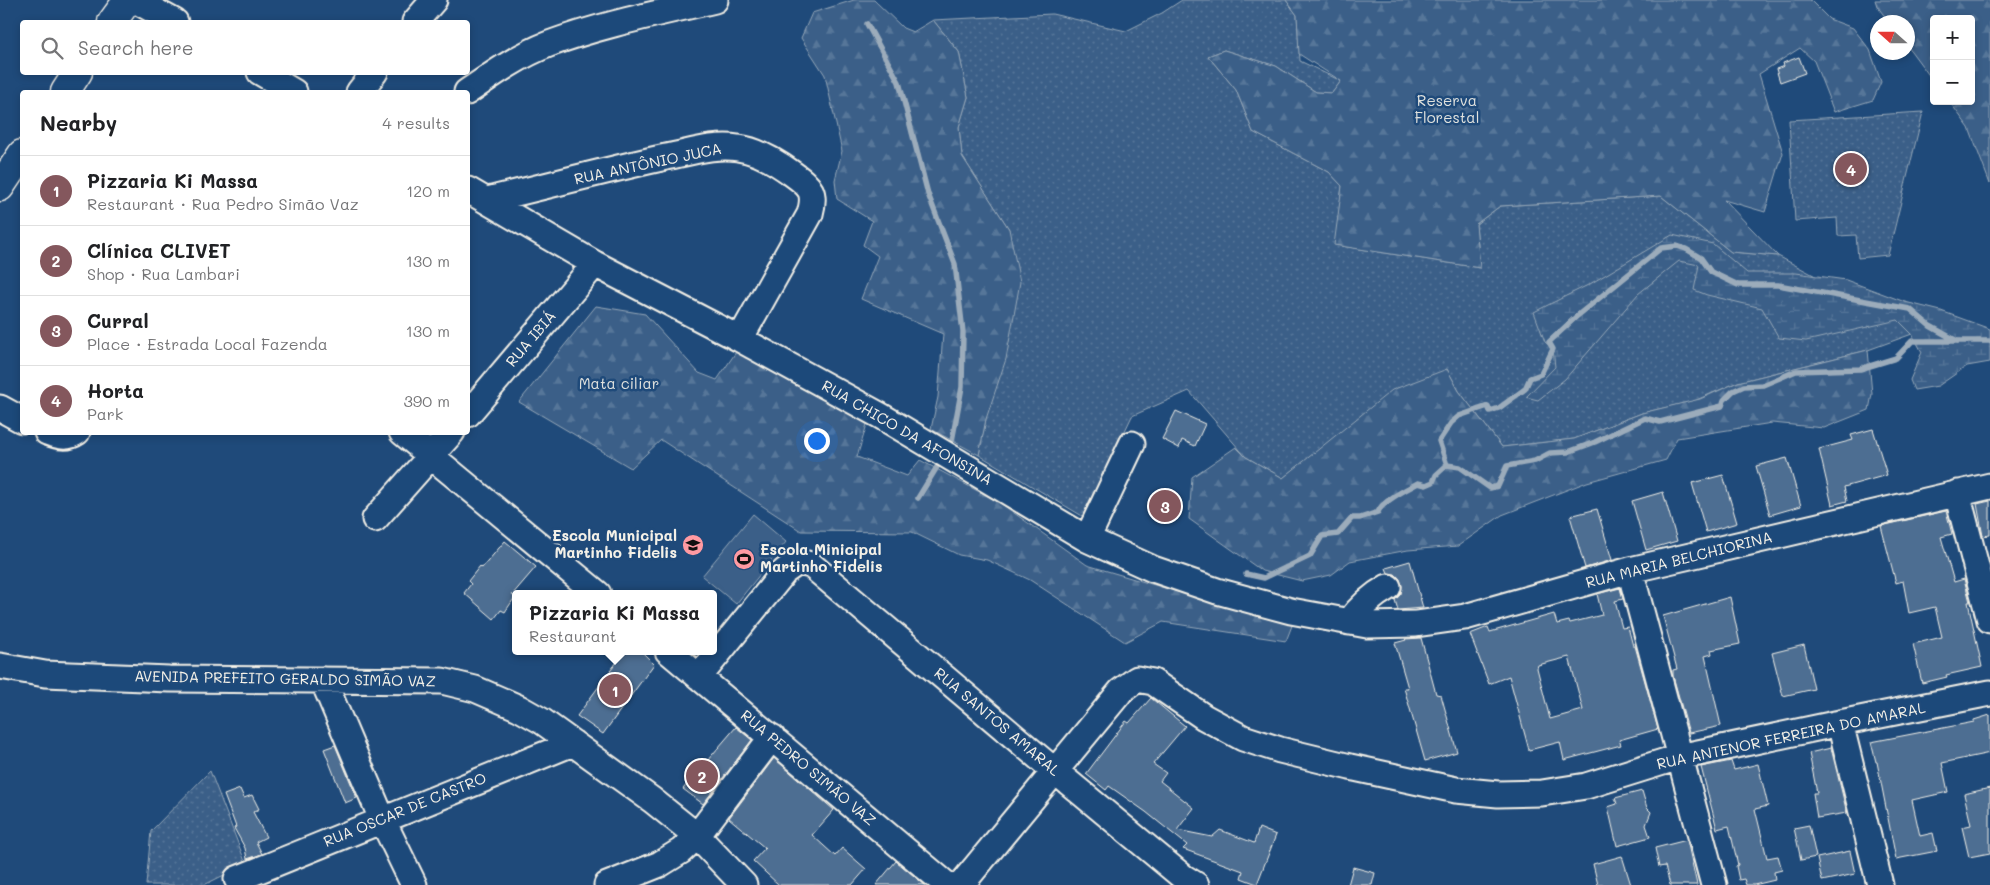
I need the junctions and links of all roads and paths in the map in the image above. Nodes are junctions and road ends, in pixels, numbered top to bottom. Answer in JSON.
{"nodes":[{"id":1,"x":128,"y":0,"type":"edge"},
{"id":2,"x":135,"y":0,"type":"edge"},
{"id":3,"x":434,"y":0,"type":"edge"},
{"id":4,"x":715,"y":0,"type":"edge"},
{"id":5,"x":113,"y":20,"type":"edge"},
{"id":6,"x":171,"y":20,"type":"edge"},
{"id":7,"x":417,"y":20,"type":"edge"},
{"id":8,"x":76,"y":75,"type":"edge"},
{"id":9,"x":265,"y":75,"type":"edge"},
{"id":10,"x":373,"y":75,"type":"edge"},
{"id":11,"x":66,"y":90,"type":"edge"},
{"id":12,"x":291,"y":90,"type":"edge"},
{"id":13,"x":361,"y":90,"type":"edge"},
{"id":14,"x":470,"y":90,"type":"edge"},
{"id":15,"x":20,"y":157,"type":"edge"},
{"id":16,"x":0,"y":187,"type":"edge"},
{"id":17,"x":474,"y":196,"type":"edge"},
{"id":18,"x":595,"y":264,"type":"junction"},
{"id":19,"x":740,"y":339,"type":"junction"},
{"id":20,"x":0,"y":408,"type":"edge"},
{"id":21,"x":470,"y":412,"type":"edge"},
{"id":22,"x":20,"y":419,"type":"edge"},
{"id":23,"x":55,"y":435,"type":"edge"},
{"id":24,"x":72,"y":435,"type":"edge"},
{"id":25,"x":405,"y":435,"type":"edge"},
{"id":26,"x":449,"y":435,"type":"edge"},
{"id":27,"x":1132,"y":444,"type":"dead end"},
{"id":28,"x":431,"y":457,"type":"junction"},
{"id":29,"x":1990,"y":486,"type":"edge"},
{"id":30,"x":1957,"y":493,"type":"junction"},
{"id":31,"x":375,"y":519,"type":"dead end"},
{"id":32,"x":1087,"y":539,"type":"junction"},
{"id":33,"x":1630,"y":570,"type":"junction"},
{"id":34,"x":1388,"y":586,"type":"dead end"},
{"id":35,"x":593,"y":590,"type":"edge"},
{"id":36,"x":1990,"y":620,"type":"edge"},
{"id":37,"x":1358,"y":624,"type":"junction"},
{"id":38,"x":717,"y":654,"type":"edge"},
{"id":39,"x":673,"y":655,"type":"edge"},
{"id":40,"x":716,"y":655,"type":"edge"},
{"id":41,"x":0,"y":666,"type":"edge"},
{"id":42,"x":699,"y":676,"type":"junction"},
{"id":43,"x":324,"y":680,"type":"junction"},
{"id":44,"x":1990,"y":693,"type":"edge"},
{"id":45,"x":1840,"y":723,"type":"junction"},
{"id":46,"x":772,"y":737,"type":"junction"},
{"id":47,"x":573,"y":743,"type":"junction"},
{"id":48,"x":1679,"y":757,"type":"junction"},
{"id":49,"x":1056,"y":772,"type":"junction"},
{"id":50,"x":382,"y":819,"type":"junction"},
{"id":51,"x":697,"y":836,"type":"junction"},
{"id":52,"x":237,"y":878,"type":"dead end"},
{"id":53,"x":414,"y":885,"type":"edge"},
{"id":54,"x":607,"y":885,"type":"edge"},
{"id":55,"x":744,"y":885,"type":"edge"},
{"id":56,"x":947,"y":885,"type":"edge"},
{"id":57,"x":961,"y":885,"type":"edge"},
{"id":58,"x":1196,"y":885,"type":"edge"},
{"id":59,"x":1714,"y":885,"type":"edge"},
{"id":60,"x":1880,"y":885,"type":"edge"}],
"edges":[{"from":1,"to":5,"type":"main road"},
{"from":2,"to":6,"type":"street"},
{"from":3,"to":7,"type":"street"},
{"from":4,"to":14,"type":"street"},
{"from":8,"to":11,"type":"main road"},
{"from":9,"to":12,"type":"street"},
{"from":10,"to":13,"type":"street"},
{"from":15,"to":16,"type":"main road"},
{"from":17,"to":18,"type":"street","name":"RUA CHICO DA AFONSINA"},
{"from":17,"to":19,"type":"street","name":"RUA ANTÔNIO JUCA"},
{"from":18,"to":19,"type":"street","name":"RUA CHICO DA AFONSINA"},
{"from":18,"to":21,"type":"street","name":"RUA IBIÁ"},
{"from":19,"to":32,"type":"street","name":"RUA CHICO DA AFONSINA"},
{"from":20,"to":22,"type":"street"},
{"from":23,"to":24,"type":"street"},
{"from":25,"to":28,"type":"street"},
{"from":26,"to":28,"type":"street"},
{"from":27,"to":32,"type":"street"},
{"from":28,"to":31,"type":"street"},
{"from":28,"to":35,"type":"street"},
{"from":29,"to":30,"type":"street","name":"RUA MARIA BELCHIORINA"},
{"from":30,"to":33,"type":"street","name":"RUA MARIA BELCHIORINA"},
{"from":30,"to":36,"type":"street"},
{"from":32,"to":37,"type":"street","name":"RUA CHICO DA AFONSINA"},
{"from":33,"to":37,"type":"street","name":"RUA MARIA BELCHIORINA"},
{"from":33,"to":48,"type":"street"},
{"from":34,"to":37,"type":"street"},
{"from":38,"to":49,"type":"street","name":"RUA SANTOS AMARAL"},
{"from":39,"to":42,"type":"street","name":"RUA PEDRO SIMÃO VAZ"},
{"from":40,"to":42,"type":"street","name":"RUA SANTOS AMARAL"},
{"from":41,"to":43,"type":"street","name":"AVENIDA PREFEITO GERALDO SIMÃO VAZ"},
{"from":42,"to":46,"type":"street","name":"RUA PEDRO SIMÃO VAZ"},
{"from":43,"to":47,"type":"street","name":"AVENIDA PREFEITO GERALDO SIMÃO VAZ"},
{"from":43,"to":50,"type":"street"},
{"from":44,"to":45,"type":"street","name":"RUA ANTENOR FERREIRA DO AMARAL"},
{"from":45,"to":48,"type":"street","name":"RUA ANTENOR FERREIRA DO AMARAL"},
{"from":45,"to":60,"type":"street"},
{"from":46,"to":51,"type":"street"},
{"from":46,"to":56,"type":"street","name":"RUA PEDRO SIMÃO VAZ"},
{"from":47,"to":50,"type":"street","name":"RUA OSCAR DE CASTRO"},
{"from":47,"to":51,"type":"street","name":"AVENIDA PREFEITO GERALDO SIMÃO VAZ"},
{"from":48,"to":49,"type":"street","name":"RUA ANTENOR FERREIRA DO AMARAL"},
{"from":48,"to":59,"type":"street"},
{"from":49,"to":57,"type":"street"},
{"from":49,"to":58,"type":"street","name":"RUA SANTOS AMARAL"},
{"from":50,"to":52,"type":"street","name":"RUA OSCAR DE CASTRO"},
{"from":50,"to":53,"type":"street"},
{"from":51,"to":54,"type":"street"},
{"from":51,"to":55,"type":"street","name":"AVENIDA PREFEITO GERALDO SIMÃO VAZ"}]}
